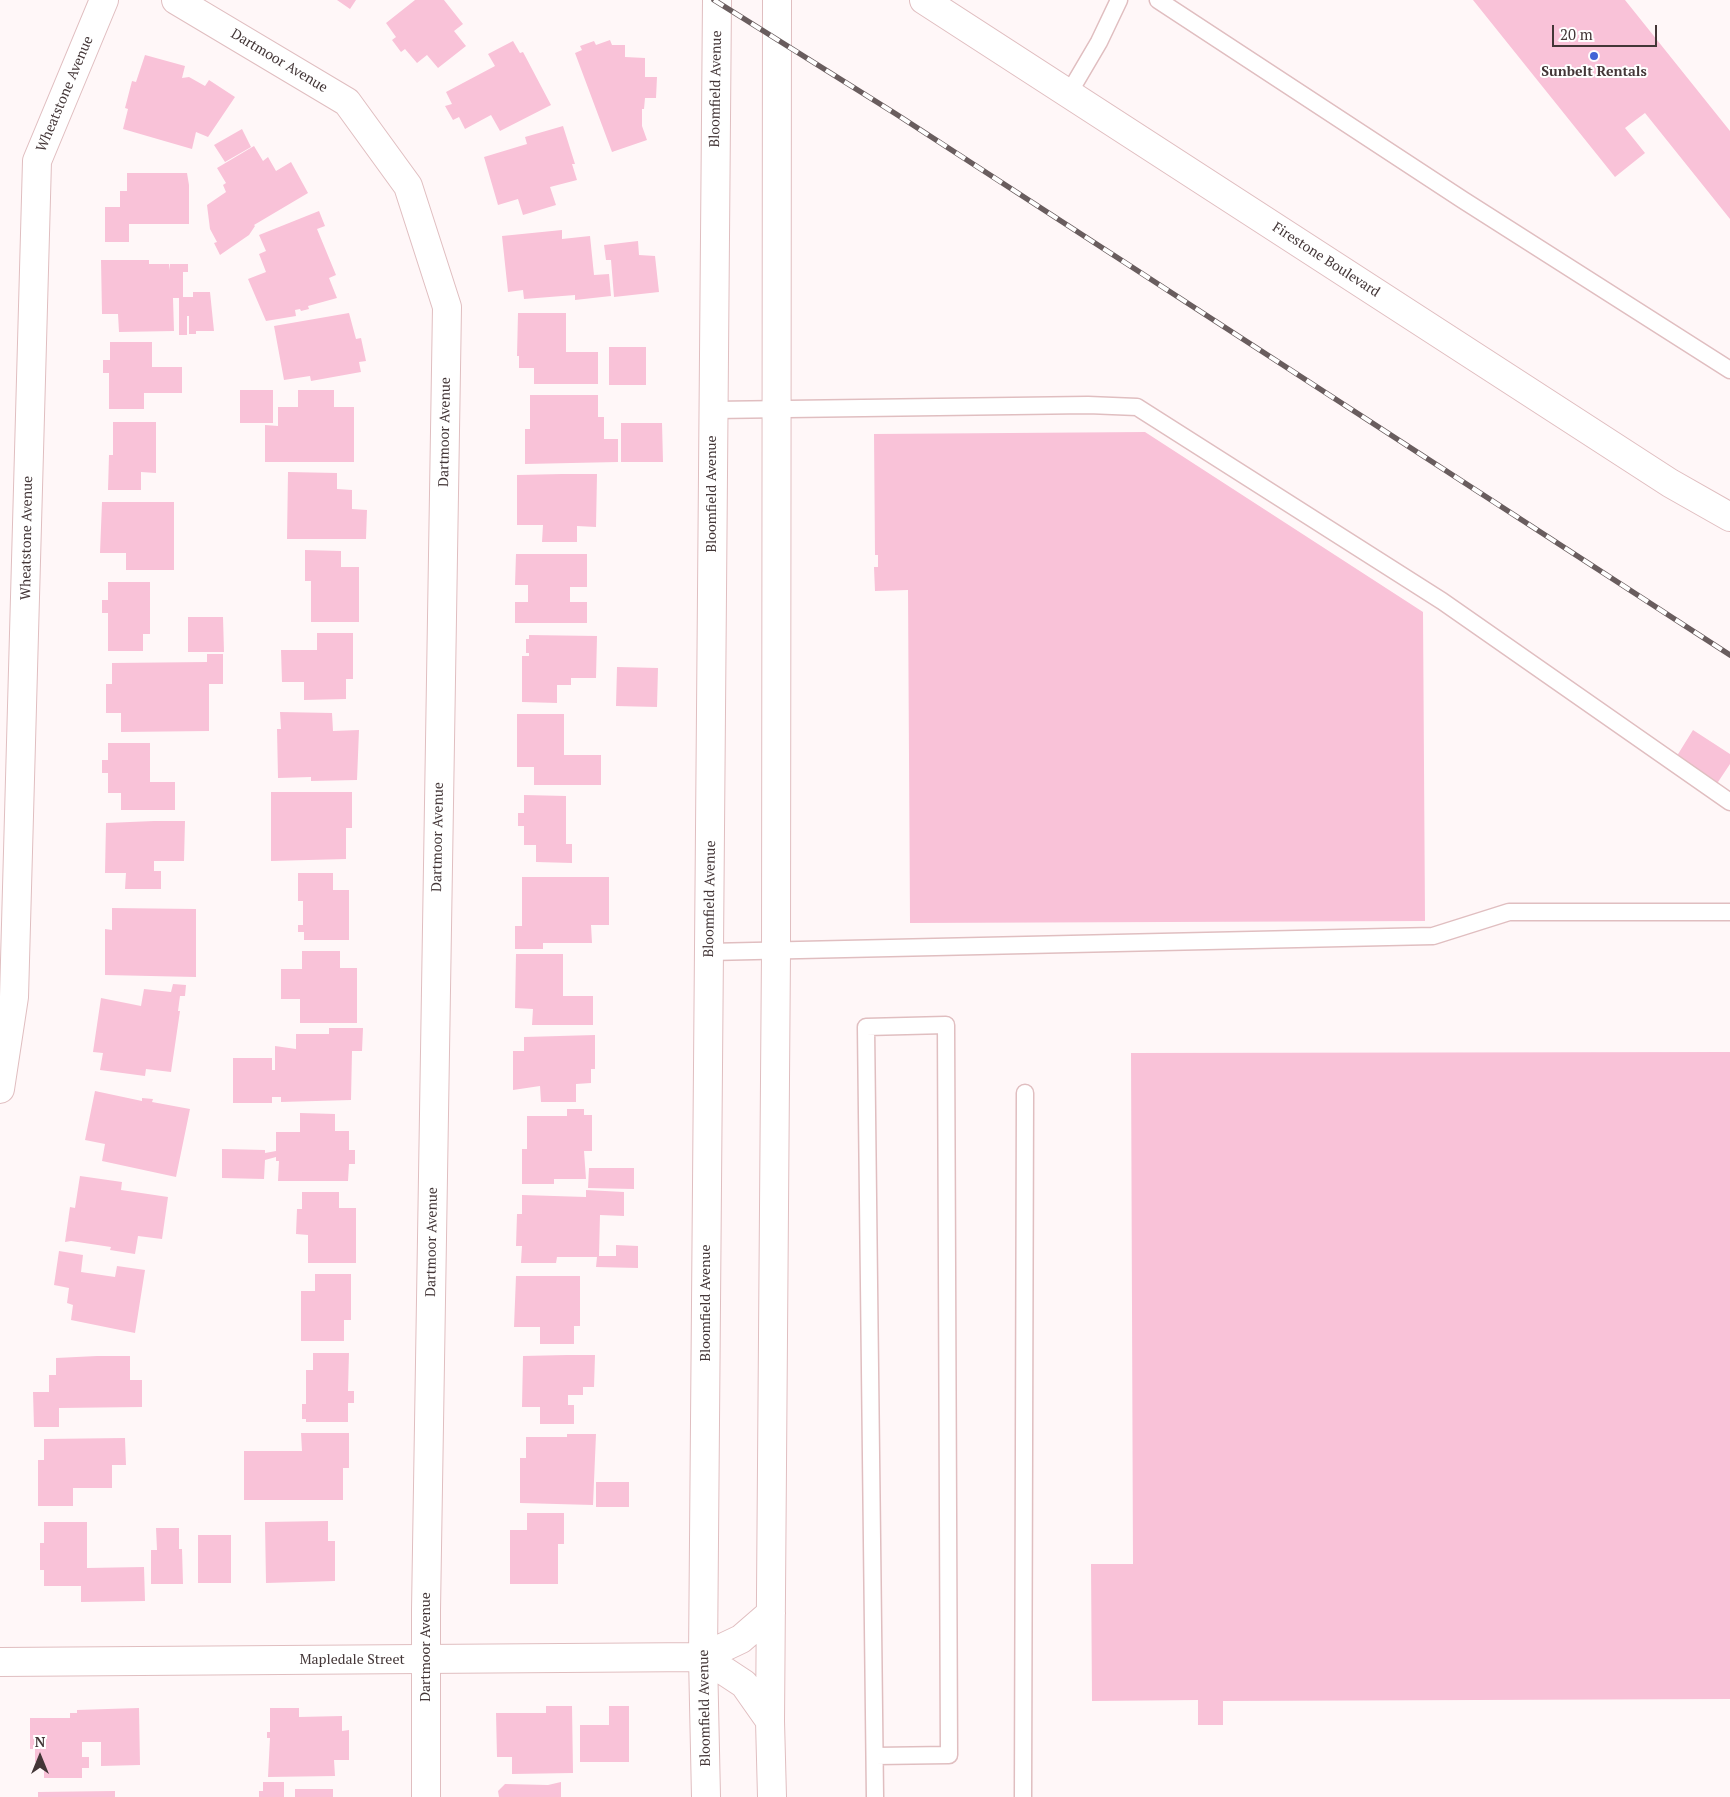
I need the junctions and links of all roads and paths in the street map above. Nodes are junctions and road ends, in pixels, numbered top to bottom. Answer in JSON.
{"nodes":[{"id":1,"x":104,"y":0,"type":"edge"},
{"id":2,"x":176,"y":0,"type":"edge"},
{"id":3,"x":717,"y":0,"type":"edge"},
{"id":4,"x":776,"y":0,"type":"edge"},
{"id":5,"x":924,"y":0,"type":"edge"},
{"id":6,"x":1119,"y":0,"type":"edge"},
{"id":7,"x":1161,"y":1,"type":"edge"},
{"id":8,"x":1069,"y":93,"type":"junction"},
{"id":9,"x":1730,"y":370,"type":"edge"},
{"id":10,"x":713,"y":410,"type":"junction"},
{"id":11,"x":775,"y":410,"type":"junction"},
{"id":12,"x":1727,"y":509,"type":"edge"},
{"id":13,"x":1730,"y":802,"type":"edge"},
{"id":14,"x":1730,"y":912,"type":"edge"},
{"id":15,"x":709,"y":952,"type":"junction"},
{"id":16,"x":776,"y":952,"type":"junction"},
{"id":17,"x":0,"y":1089,"type":"edge"},
{"id":18,"x":1025,"y":1093,"type":"dead end"},
{"id":19,"x":771,"y":1613,"type":"junction"},
{"id":20,"x":703,"y":1657,"type":"junction"},
{"id":21,"x":426,"y":1660,"type":"junction"},
{"id":22,"x":0,"y":1662,"type":"edge"},
{"id":23,"x":770,"y":1721,"type":"junction"},
{"id":24,"x":875,"y":1756,"type":"junction"},
{"id":25,"x":426,"y":1797,"type":"edge"},
{"id":26,"x":706,"y":1797,"type":"edge"},
{"id":27,"x":772,"y":1797,"type":"edge"},
{"id":28,"x":875,"y":1797,"type":"edge"},
{"id":29,"x":1023,"y":1797,"type":"edge"}],
"edges":[{"from":1,"to":17,"type":"street","name":"Wheatstone Avenue"},
{"from":2,"to":21,"type":"street","name":"Dartmoor Avenue"},
{"from":3,"to":10,"type":"street","name":"Bloomfield Avenue"},
{"from":4,"to":11,"type":"street"},
{"from":5,"to":8,"type":"street","name":"Firestone Boulevard"},
{"from":6,"to":8,"type":"lane"},
{"from":7,"to":9,"type":"lane"},
{"from":8,"to":12,"type":"street","name":"Firestone Boulevard"},
{"from":10,"to":11,"type":"lane"},
{"from":10,"to":15,"type":"street","name":"Bloomfield Avenue"},
{"from":11,"to":13,"type":"lane"},
{"from":11,"to":16,"type":"street"},
{"from":14,"to":16,"type":"lane"},
{"from":15,"to":16,"type":"lane"},
{"from":15,"to":20,"type":"street","name":"Bloomfield Avenue"},
{"from":16,"to":19,"type":"street"},
{"from":18,"to":29,"type":"lane"},
{"from":19,"to":20,"type":"street"},
{"from":19,"to":23,"type":"street"},
{"from":20,"to":21,"type":"street","name":"Mapledale Street"},
{"from":20,"to":23,"type":"street"},
{"from":20,"to":26,"type":"street","name":"Bloomfield Avenue"},
{"from":21,"to":22,"type":"street","name":"Mapledale Street"},
{"from":21,"to":25,"type":"street","name":"Dartmoor Avenue"},
{"from":23,"to":27,"type":"street"},
{"from":24,"to":24,"type":"lane"},
{"from":24,"to":28,"type":"lane"}]}
